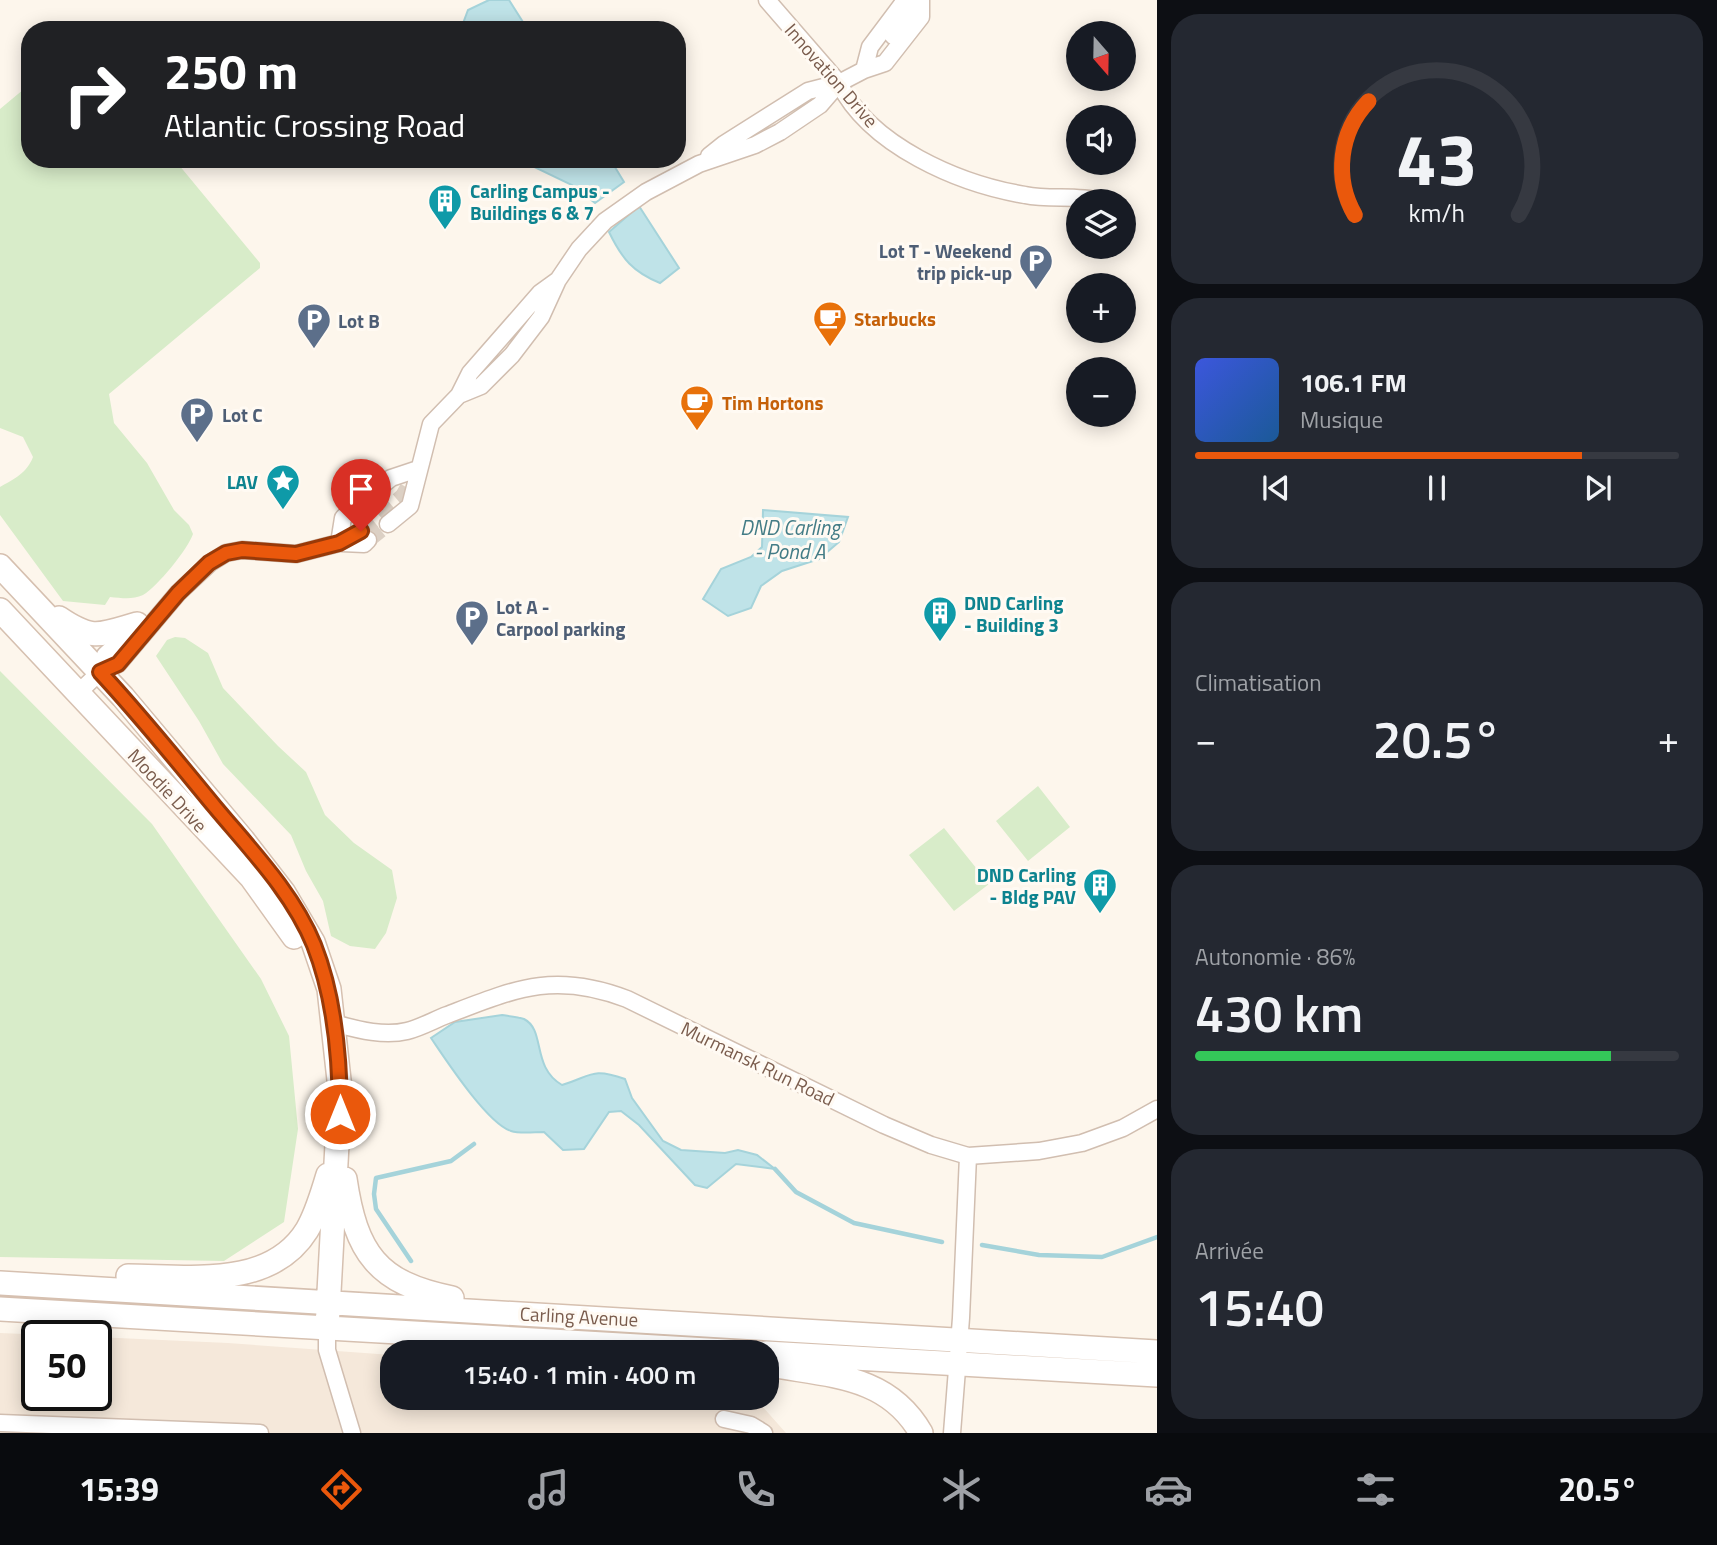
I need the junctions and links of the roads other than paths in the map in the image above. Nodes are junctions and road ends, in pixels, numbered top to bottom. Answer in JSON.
{"nodes":[{"id":1,"x":767,"y":0,"type":"edge"},
{"id":2,"x":911,"y":0,"type":"edge"},
{"id":3,"x":919,"y":0,"type":"edge"},
{"id":4,"x":864,"y":70,"type":"junction"},
{"id":5,"x":839,"y":83,"type":"junction"},
{"id":6,"x":1066,"y":199,"type":"edge"},
{"id":7,"x":418,"y":469,"type":"junction"},
{"id":8,"x":370,"y":502,"type":"tunnel mouth"},
{"id":9,"x":388,"y":524,"type":"tunnel mouth"},
{"id":10,"x":339,"y":543,"type":"junction"},
{"id":11,"x":0,"y":566,"type":"edge"},
{"id":12,"x":178,"y":593,"type":"junction"},
{"id":13,"x":33,"y":601,"type":"junction"},
{"id":14,"x":0,"y":610,"type":"edge"},
{"id":15,"x":137,"y":624,"type":"junction"},
{"id":16,"x":100,"y":672,"type":"junction"},
{"id":17,"x":78,"y":693,"type":"junction"},
{"id":18,"x":333,"y":1023,"type":"junction"},
{"id":19,"x":1157,"y":1109,"type":"edge"},
{"id":20,"x":338,"y":1138,"type":"junction"},
{"id":21,"x":968,"y":1156,"type":"junction"},
{"id":22,"x":0,"y":1277,"type":"edge"},
{"id":23,"x":0,"y":1283,"type":"edge"},
{"id":24,"x":329,"y":1301,"type":"junction"},
{"id":25,"x":0,"y":1309,"type":"edge"},
{"id":26,"x":542,"y":1314,"type":"junction"},
{"id":27,"x":327,"y":1329,"type":"junction"},
{"id":28,"x":958,"y":1339,"type":"junction"},
{"id":29,"x":527,"y":1340,"type":"edge"},
{"id":30,"x":1157,"y":1352,"type":"edge"},
{"id":31,"x":779,"y":1354,"type":"edge"},
{"id":32,"x":956,"y":1365,"type":"junction"},
{"id":33,"x":779,"y":1366,"type":"edge"},
{"id":34,"x":1157,"y":1375,"type":"edge"},
{"id":35,"x":724,"y":1419,"type":"dead end"},
{"id":36,"x":0,"y":1423,"type":"edge"},
{"id":37,"x":347,"y":1432,"type":"edge"},
{"id":38,"x":260,"y":1433,"type":"edge"},
{"id":39,"x":764,"y":1433,"type":"edge"},
{"id":40,"x":921,"y":1433,"type":"edge"},
{"id":41,"x":952,"y":1433,"type":"edge"}],
"edges":[{"from":1,"to":5,"type":"street","name":"Innovation Drive"},
{"from":2,"to":4,"type":"street"},
{"from":3,"to":4,"type":"street"},
{"from":4,"to":5,"type":"street"},
{"from":5,"to":6,"type":"street","name":"Innovation Drive"},
{"from":5,"to":7,"type":"street"},
{"from":7,"to":8,"type":"street"},
{"from":7,"to":9,"type":"street"},
{"from":10,"to":10,"type":"street"},
{"from":10,"to":12,"type":"street"},
{"from":11,"to":13,"type":"main road","name":"Moodie Drive"},
{"from":12,"to":15,"type":"street"},
{"from":12,"to":16,"type":"street"},
{"from":13,"to":15,"type":"main road"},
{"from":13,"to":16,"type":"main road","name":"Moodie Drive"},
{"from":14,"to":17,"type":"main road","name":"Moodie Drive"},
{"from":15,"to":16,"type":"street"},
{"from":16,"to":17,"type":"street"},
{"from":16,"to":18,"type":"main road","name":"Moodie Drive"},
{"from":17,"to":18,"type":"main road","name":"Moodie Drive"},
{"from":18,"to":20,"type":"main road","name":"Moodie Drive"},
{"from":18,"to":21,"type":"street","name":"Murmansk Run Road"},
{"from":19,"to":21,"type":"street","name":"Murmansk Run Road"},
{"from":20,"to":22,"type":"main road"},
{"from":20,"to":24,"type":"main road","name":"Moodie Drive"},
{"from":20,"to":26,"type":"main road"},
{"from":21,"to":28,"type":"street"},
{"from":23,"to":24,"type":"main road","name":"Carling Avenue"},
{"from":24,"to":26,"type":"main road","name":"Carling Avenue"},
{"from":24,"to":27,"type":"main road","name":"Moodie Drive"},
{"from":25,"to":27,"type":"main road","name":"Carling Avenue"},
{"from":26,"to":28,"type":"main road","name":"Carling Avenue"},
{"from":27,"to":29,"type":"main road","name":"Carling Avenue"},
{"from":27,"to":37,"type":"street"},
{"from":28,"to":30,"type":"main road","name":"Carling Avenue"},
{"from":28,"to":32,"type":"street"},
{"from":31,"to":32,"type":"main road"},
{"from":32,"to":34,"type":"main road"},
{"from":32,"to":41,"type":"street"},
{"from":33,"to":40,"type":"main road"},
{"from":35,"to":39,"type":"street"},
{"from":36,"to":38,"type":"street"}]}
